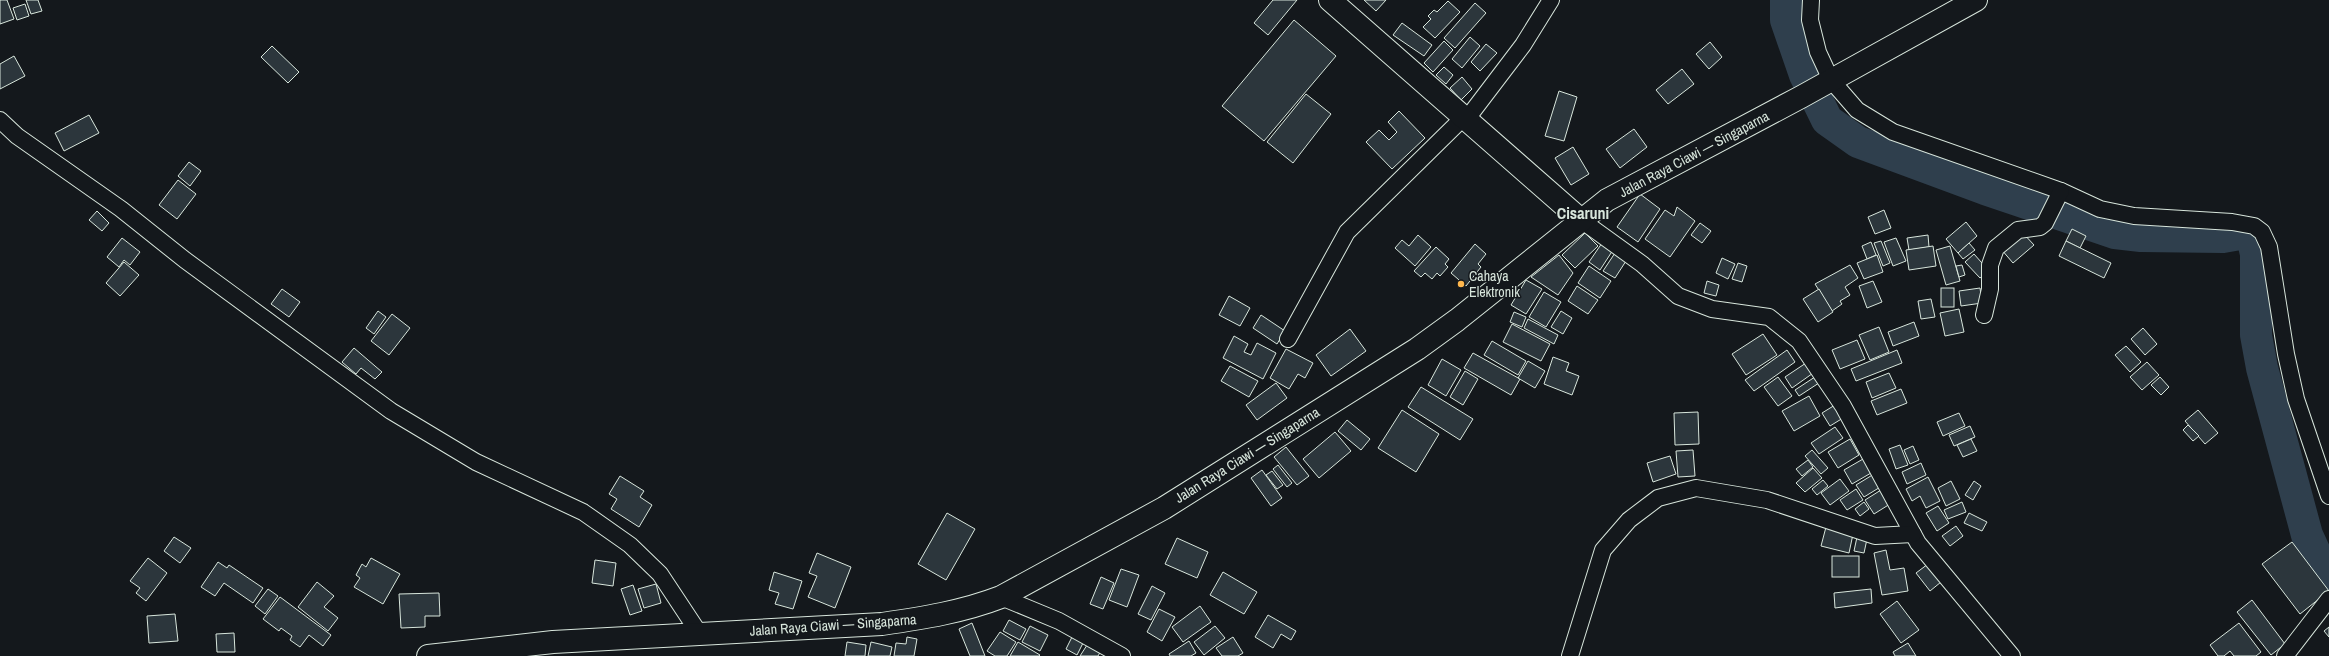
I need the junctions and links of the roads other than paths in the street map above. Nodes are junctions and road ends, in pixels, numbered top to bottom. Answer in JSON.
{"nodes":[{"id":1,"x":1330,"y":0,"type":"edge"},
{"id":2,"x":1551,"y":0,"type":"edge"},
{"id":3,"x":1811,"y":0,"type":"edge"},
{"id":4,"x":1976,"y":0,"type":"edge"},
{"id":5,"x":1826,"y":82,"type":"junction"},
{"id":6,"x":1465,"y":119,"type":"junction"},
{"id":7,"x":0,"y":120,"type":"edge"},
{"id":8,"x":2062,"y":191,"type":"junction"},
{"id":9,"x":1581,"y":220,"type":"junction"},
{"id":10,"x":1984,"y":315,"type":"dead end"},
{"id":11,"x":1288,"y":339,"type":"dead end"},
{"id":12,"x":2329,"y":496,"type":"edge"},
{"id":13,"x":1913,"y":534,"type":"junction"},
{"id":14,"x":1001,"y":597,"type":"junction"},
{"id":15,"x":2327,"y":602,"type":"edge"},
{"id":16,"x":699,"y":633,"type":"junction"},
{"id":17,"x":1115,"y":654,"type":"edge"},
{"id":18,"x":428,"y":656,"type":"edge"},
{"id":19,"x":1570,"y":656,"type":"edge"},
{"id":20,"x":2012,"y":656,"type":"edge"},
{"id":21,"x":2285,"y":656,"type":"edge"}],
"edges":[{"from":1,"to":6,"type":"main road"},
{"from":2,"to":6,"type":"street"},
{"from":3,"to":5,"type":"street"},
{"from":4,"to":5,"type":"main road","name":"Jalan Raya Ciawi — Singaparna"},
{"from":5,"to":8,"type":"street"},
{"from":5,"to":9,"type":"main road","name":"Jalan Raya Ciawi — Singaparna"},
{"from":6,"to":9,"type":"main road"},
{"from":6,"to":11,"type":"street"},
{"from":7,"to":16,"type":"street"},
{"from":8,"to":10,"type":"street"},
{"from":8,"to":12,"type":"street"},
{"from":9,"to":13,"type":"street"},
{"from":9,"to":14,"type":"main road","name":"Jalan Raya Ciawi — Singaparna"},
{"from":13,"to":19,"type":"street"},
{"from":13,"to":20,"type":"street"},
{"from":14,"to":16,"type":"main road","name":"Jalan Raya Ciawi — Singaparna"},
{"from":14,"to":17,"type":"street"},
{"from":15,"to":21,"type":"street"},
{"from":16,"to":18,"type":"main road","name":"Jalan Raya Ciawi — Singaparna"}]}
